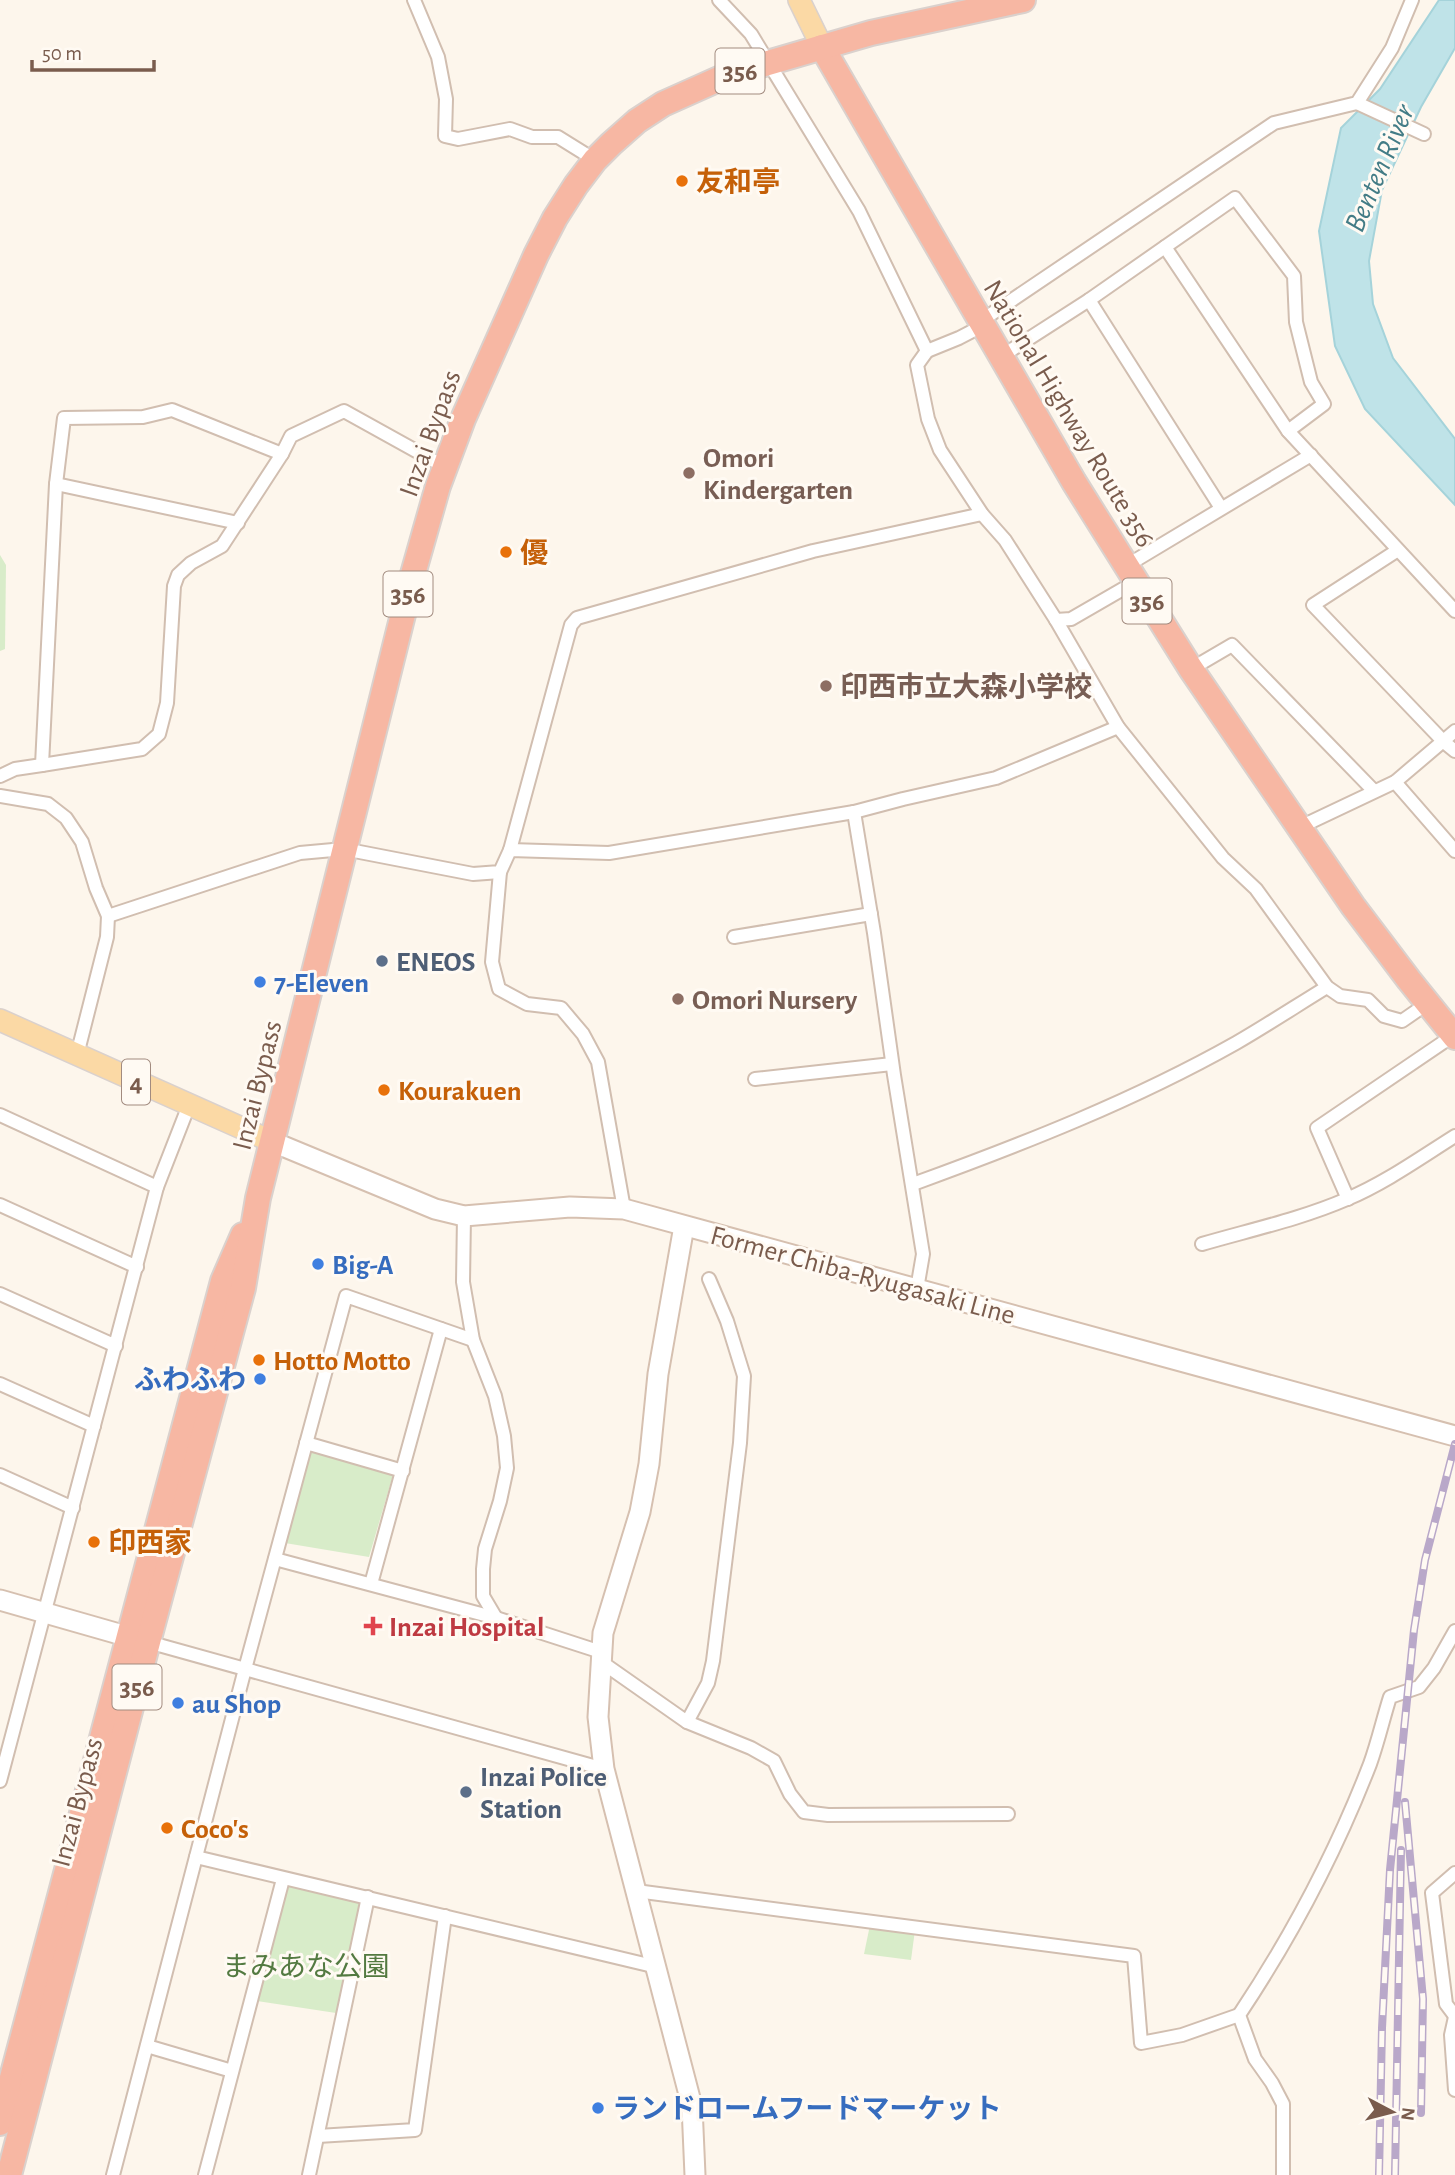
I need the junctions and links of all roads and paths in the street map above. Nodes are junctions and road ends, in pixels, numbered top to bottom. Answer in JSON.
{"nodes":[{"id":1,"x":414,"y":0,"type":"edge"},
{"id":2,"x":719,"y":0,"type":"edge"},
{"id":3,"x":799,"y":0,"type":"edge"},
{"id":4,"x":1023,"y":0,"type":"edge"},
{"id":5,"x":1412,"y":0,"type":"edge"},
{"id":6,"x":822,"y":47,"type":"junction"},
{"id":7,"x":768,"y":62,"type":"junction"},
{"id":8,"x":1357,"y":103,"type":"junction"},
{"id":9,"x":1424,"y":134,"type":"dead end"},
{"id":10,"x":595,"y":160,"type":"junction"},
{"id":11,"x":1165,"y":247,"type":"junction"},
{"id":12,"x":1089,"y":300,"type":"junction"},
{"id":13,"x":983,"y":323,"type":"junction"},
{"id":14,"x":927,"y":351,"type":"junction"},
{"id":15,"x":1002,"y":356,"type":"junction"},
{"id":16,"x":1288,"y":431,"type":"junction"},
{"id":17,"x":282,"y":454,"type":"junction"},
{"id":18,"x":1311,"y":455,"type":"junction"},
{"id":19,"x":444,"y":467,"type":"junction"},
{"id":20,"x":55,"y":484,"type":"junction"},
{"id":21,"x":1222,"y":508,"type":"junction"},
{"id":22,"x":982,"y":514,"type":"junction"},
{"id":23,"x":238,"y":523,"type":"junction"},
{"id":24,"x":1398,"y":550,"type":"junction"},
{"id":25,"x":1131,"y":574,"type":"junction"},
{"id":26,"x":1455,"y":611,"type":"edge"},
{"id":27,"x":1056,"y":620,"type":"junction"},
{"id":28,"x":1191,"y":669,"type":"junction"},
{"id":29,"x":1118,"y":727,"type":"junction"},
{"id":30,"x":1455,"y":731,"type":"edge"},
{"id":31,"x":1444,"y":742,"type":"junction"},
{"id":32,"x":1455,"y":751,"type":"edge"},
{"id":33,"x":42,"y":765,"type":"junction"},
{"id":34,"x":0,"y":776,"type":"edge"},
{"id":35,"x":1395,"y":782,"type":"junction"},
{"id":36,"x":1374,"y":791,"type":"junction"},
{"id":37,"x":0,"y":796,"type":"edge"},
{"id":38,"x":854,"y":812,"type":"junction"},
{"id":39,"x":1300,"y":827,"type":"junction"},
{"id":40,"x":344,"y":849,"type":"junction"},
{"id":41,"x":510,"y":850,"type":"junction"},
{"id":42,"x":1455,"y":851,"type":"edge"},
{"id":43,"x":500,"y":872,"type":"junction"},
{"id":44,"x":871,"y":914,"type":"junction"},
{"id":45,"x":108,"y":916,"type":"junction"},
{"id":46,"x":734,"y":937,"type":"dead end"},
{"id":47,"x":1327,"y":987,"type":"junction"},
{"id":48,"x":1428,"y":1003,"type":"junction"},
{"id":49,"x":0,"y":1020,"type":"edge"},
{"id":50,"x":1454,"y":1036,"type":"edge"},
{"id":51,"x":77,"y":1055,"type":"junction"},
{"id":52,"x":892,"y":1064,"type":"junction"},
{"id":53,"x":755,"y":1079,"type":"dead end"},
{"id":54,"x":189,"y":1105,"type":"junction"},
{"id":55,"x":1,"y":1117,"type":"edge"},
{"id":56,"x":1455,"y":1136,"type":"edge"},
{"id":57,"x":273,"y":1142,"type":"junction"},
{"id":58,"x":913,"y":1184,"type":"junction"},
{"id":59,"x":157,"y":1187,"type":"junction"},
{"id":60,"x":1348,"y":1199,"type":"junction"},
{"id":61,"x":0,"y":1205,"type":"edge"},
{"id":62,"x":624,"y":1209,"type":"junction"},
{"id":63,"x":464,"y":1216,"type":"junction"},
{"id":64,"x":684,"y":1226,"type":"junction"},
{"id":65,"x":1202,"y":1244,"type":"dead end"},
{"id":66,"x":137,"y":1267,"type":"junction"},
{"id":67,"x":709,"y":1279,"type":"dead end"},
{"id":68,"x":917,"y":1289,"type":"junction"},
{"id":69,"x":0,"y":1294,"type":"edge"},
{"id":70,"x":441,"y":1329,"type":"junction"},
{"id":71,"x":474,"y":1340,"type":"junction"},
{"id":72,"x":116,"y":1346,"type":"junction"},
{"id":73,"x":0,"y":1384,"type":"edge"},
{"id":74,"x":94,"y":1426,"type":"junction"},
{"id":75,"x":1455,"y":1436,"type":"edge"},
{"id":76,"x":306,"y":1443,"type":"junction"},
{"id":77,"x":403,"y":1471,"type":"junction"},
{"id":78,"x":0,"y":1475,"type":"edge"},
{"id":79,"x":73,"y":1508,"type":"junction"},
{"id":80,"x":275,"y":1559,"type":"junction"},
{"id":81,"x":371,"y":1584,"type":"junction"},
{"id":82,"x":0,"y":1600,"type":"edge"},
{"id":83,"x":45,"y":1612,"type":"junction"},
{"id":84,"x":496,"y":1618,"type":"junction"},
{"id":85,"x":1455,"y":1631,"type":"edge"},
{"id":86,"x":139,"y":1639,"type":"junction"},
{"id":87,"x":600,"y":1657,"type":"junction"},
{"id":88,"x":245,"y":1670,"type":"junction"},
{"id":89,"x":687,"y":1722,"type":"junction"},
{"id":90,"x":604,"y":1769,"type":"junction"},
{"id":91,"x":0,"y":1782,"type":"edge"},
{"id":92,"x":1008,"y":1814,"type":"dead end"},
{"id":93,"x":196,"y":1857,"type":"junction"},
{"id":94,"x":1455,"y":1873,"type":"edge"},
{"id":95,"x":283,"y":1879,"type":"junction"},
{"id":96,"x":636,"y":1891,"type":"junction"},
{"id":97,"x":368,"y":1897,"type":"junction"},
{"id":98,"x":445,"y":1916,"type":"junction"},
{"id":99,"x":657,"y":1967,"type":"junction"},
{"id":100,"x":1239,"y":2015,"type":"junction"},
{"id":101,"x":1455,"y":2016,"type":"edge"},
{"id":102,"x":147,"y":2046,"type":"junction"},
{"id":103,"x":232,"y":2071,"type":"junction"},
{"id":104,"x":1455,"y":2090,"type":"edge"},
{"id":105,"x":0,"y":2123,"type":"edge"},
{"id":106,"x":318,"y":2136,"type":"junction"},
{"id":107,"x":9,"y":2175,"type":"edge"},
{"id":108,"x":113,"y":2175,"type":"edge"},
{"id":109,"x":205,"y":2175,"type":"edge"},
{"id":110,"x":309,"y":2175,"type":"edge"},
{"id":111,"x":695,"y":2175,"type":"edge"},
{"id":112,"x":1283,"y":2175,"type":"edge"}],
"edges":[{"from":1,"to":10,"type":"street"},
{"from":2,"to":7,"type":"street"},
{"from":3,"to":6,"type":"main road"},
{"from":4,"to":6,"type":"highway","name":"Inzai Bypass","number":"356"},
{"from":5,"to":8,"type":"street"},
{"from":6,"to":7,"type":"highway","name":"Inzai Bypass","number":"356"},
{"from":6,"to":13,"type":"highway","name":"National Highway Route 356","number":"356"},
{"from":7,"to":10,"type":"highway","name":"Inzai Bypass","number":"356"},
{"from":7,"to":14,"type":"street"},
{"from":8,"to":9,"type":"street"},
{"from":8,"to":13,"type":"street"},
{"from":10,"to":19,"type":"highway","name":"Inzai Bypass","number":"356"},
{"from":11,"to":12,"type":"street"},
{"from":11,"to":16,"type":"street"},
{"from":11,"to":16,"type":"street"},
{"from":12,"to":15,"type":"street"},
{"from":12,"to":21,"type":"street"},
{"from":13,"to":14,"type":"street"},
{"from":13,"to":15,"type":"highway","name":"National Highway Route 356","number":"356"},
{"from":14,"to":22,"type":"street"},
{"from":15,"to":25,"type":"highway","name":"National Highway Route 356","number":"356"},
{"from":16,"to":18,"type":"street"},
{"from":17,"to":19,"type":"street"},
{"from":17,"to":20,"type":"street"},
{"from":17,"to":23,"type":"street"},
{"from":18,"to":21,"type":"street"},
{"from":18,"to":24,"type":"street"},
{"from":19,"to":40,"type":"highway","name":"Inzai Bypass","number":"356"},
{"from":20,"to":23,"type":"street"},
{"from":20,"to":33,"type":"street"},
{"from":21,"to":25,"type":"street"},
{"from":22,"to":27,"type":"street"},
{"from":22,"to":41,"type":"street"},
{"from":23,"to":33,"type":"street"},
{"from":24,"to":26,"type":"street"},
{"from":24,"to":31,"type":"street"},
{"from":25,"to":27,"type":"street"},
{"from":25,"to":28,"type":"highway","name":"National Highway Route 356","number":"356"},
{"from":27,"to":29,"type":"street"},
{"from":28,"to":36,"type":"street"},
{"from":28,"to":39,"type":"highway","name":"National Highway Route 356","number":"356"},
{"from":29,"to":38,"type":"street"},
{"from":29,"to":47,"type":"street"},
{"from":30,"to":31,"type":"street"},
{"from":31,"to":32,"type":"street"},
{"from":31,"to":35,"type":"street"},
{"from":33,"to":34,"type":"street"},
{"from":35,"to":36,"type":"street"},
{"from":35,"to":42,"type":"street"},
{"from":36,"to":39,"type":"street"},
{"from":37,"to":45,"type":"street"},
{"from":38,"to":41,"type":"street"},
{"from":38,"to":44,"type":"street"},
{"from":39,"to":48,"type":"highway","name":"National Highway Route 356","number":"356"},
{"from":40,"to":43,"type":"street"},
{"from":40,"to":45,"type":"street"},
{"from":40,"to":57,"type":"highway","name":"Inzai Bypass","number":"356"},
{"from":41,"to":43,"type":"street"},
{"from":43,"to":62,"type":"street"},
{"from":44,"to":46,"type":"street"},
{"from":44,"to":52,"type":"street"},
{"from":45,"to":51,"type":"street"},
{"from":47,"to":48,"type":"street"},
{"from":47,"to":58,"type":"street"},
{"from":48,"to":50,"type":"highway","name":"National Highway Route 356","number":"356"},
{"from":49,"to":51,"type":"main road","number":"4"},
{"from":50,"to":60,"type":"street"},
{"from":51,"to":54,"type":"main road","number":"4"},
{"from":52,"to":53,"type":"street"},
{"from":52,"to":58,"type":"street"},
{"from":54,"to":57,"type":"main road","number":"4"},
{"from":54,"to":59,"type":"street"},
{"from":55,"to":59,"type":"street"},
{"from":56,"to":60,"type":"street"},
{"from":57,"to":63,"type":"street","name":"Former Chiba-Ryugasaki Line"},
{"from":57,"to":86,"type":"highway","name":"Inzai Bypass","number":"356"},
{"from":58,"to":68,"type":"street"},
{"from":59,"to":66,"type":"street"},
{"from":60,"to":65,"type":"street"},
{"from":61,"to":66,"type":"street"},
{"from":62,"to":63,"type":"street","name":"Former Chiba-Ryugasaki Line"},
{"from":62,"to":64,"type":"street","name":"Former Chiba-Ryugasaki Line"},
{"from":63,"to":71,"type":"street"},
{"from":64,"to":68,"type":"street","name":"Former Chiba-Ryugasaki Line"},
{"from":64,"to":87,"type":"street"},
{"from":66,"to":72,"type":"street"},
{"from":67,"to":89,"type":"street"},
{"from":68,"to":75,"type":"street","name":"Former Chiba-Ryugasaki Line"},
{"from":69,"to":72,"type":"street"},
{"from":70,"to":71,"type":"street"},
{"from":70,"to":76,"type":"street"},
{"from":70,"to":77,"type":"street"},
{"from":71,"to":84,"type":"street"},
{"from":72,"to":74,"type":"street"},
{"from":73,"to":74,"type":"street"},
{"from":74,"to":79,"type":"street"},
{"from":76,"to":77,"type":"street"},
{"from":76,"to":80,"type":"street"},
{"from":77,"to":81,"type":"street"},
{"from":78,"to":79,"type":"street"},
{"from":79,"to":83,"type":"street"},
{"from":80,"to":81,"type":"street"},
{"from":80,"to":88,"type":"street"},
{"from":81,"to":84,"type":"street"},
{"from":82,"to":83,"type":"street"},
{"from":83,"to":86,"type":"street"},
{"from":83,"to":91,"type":"street"},
{"from":84,"to":87,"type":"street"},
{"from":85,"to":100,"type":"street"},
{"from":86,"to":88,"type":"street"},
{"from":86,"to":105,"type":"highway","name":"Inzai Bypass","number":"356"},
{"from":86,"to":107,"type":"highway","name":"Inzai Bypass","number":"356"},
{"from":87,"to":89,"type":"street"},
{"from":87,"to":90,"type":"street"},
{"from":88,"to":90,"type":"street"},
{"from":88,"to":93,"type":"street"},
{"from":89,"to":92,"type":"street"},
{"from":90,"to":96,"type":"street"},
{"from":93,"to":95,"type":"street"},
{"from":93,"to":102,"type":"street"},
{"from":94,"to":101,"type":"street"},
{"from":95,"to":97,"type":"street"},
{"from":95,"to":103,"type":"street"},
{"from":96,"to":99,"type":"street"},
{"from":96,"to":100,"type":"street"},
{"from":97,"to":98,"type":"street"},
{"from":97,"to":106,"type":"street"},
{"from":98,"to":99,"type":"street"},
{"from":98,"to":106,"type":"street"},
{"from":99,"to":111,"type":"street"},
{"from":100,"to":112,"type":"street"},
{"from":101,"to":104,"type":"street"},
{"from":102,"to":103,"type":"street"},
{"from":102,"to":108,"type":"street"},
{"from":103,"to":109,"type":"street"},
{"from":106,"to":110,"type":"street"}]}
